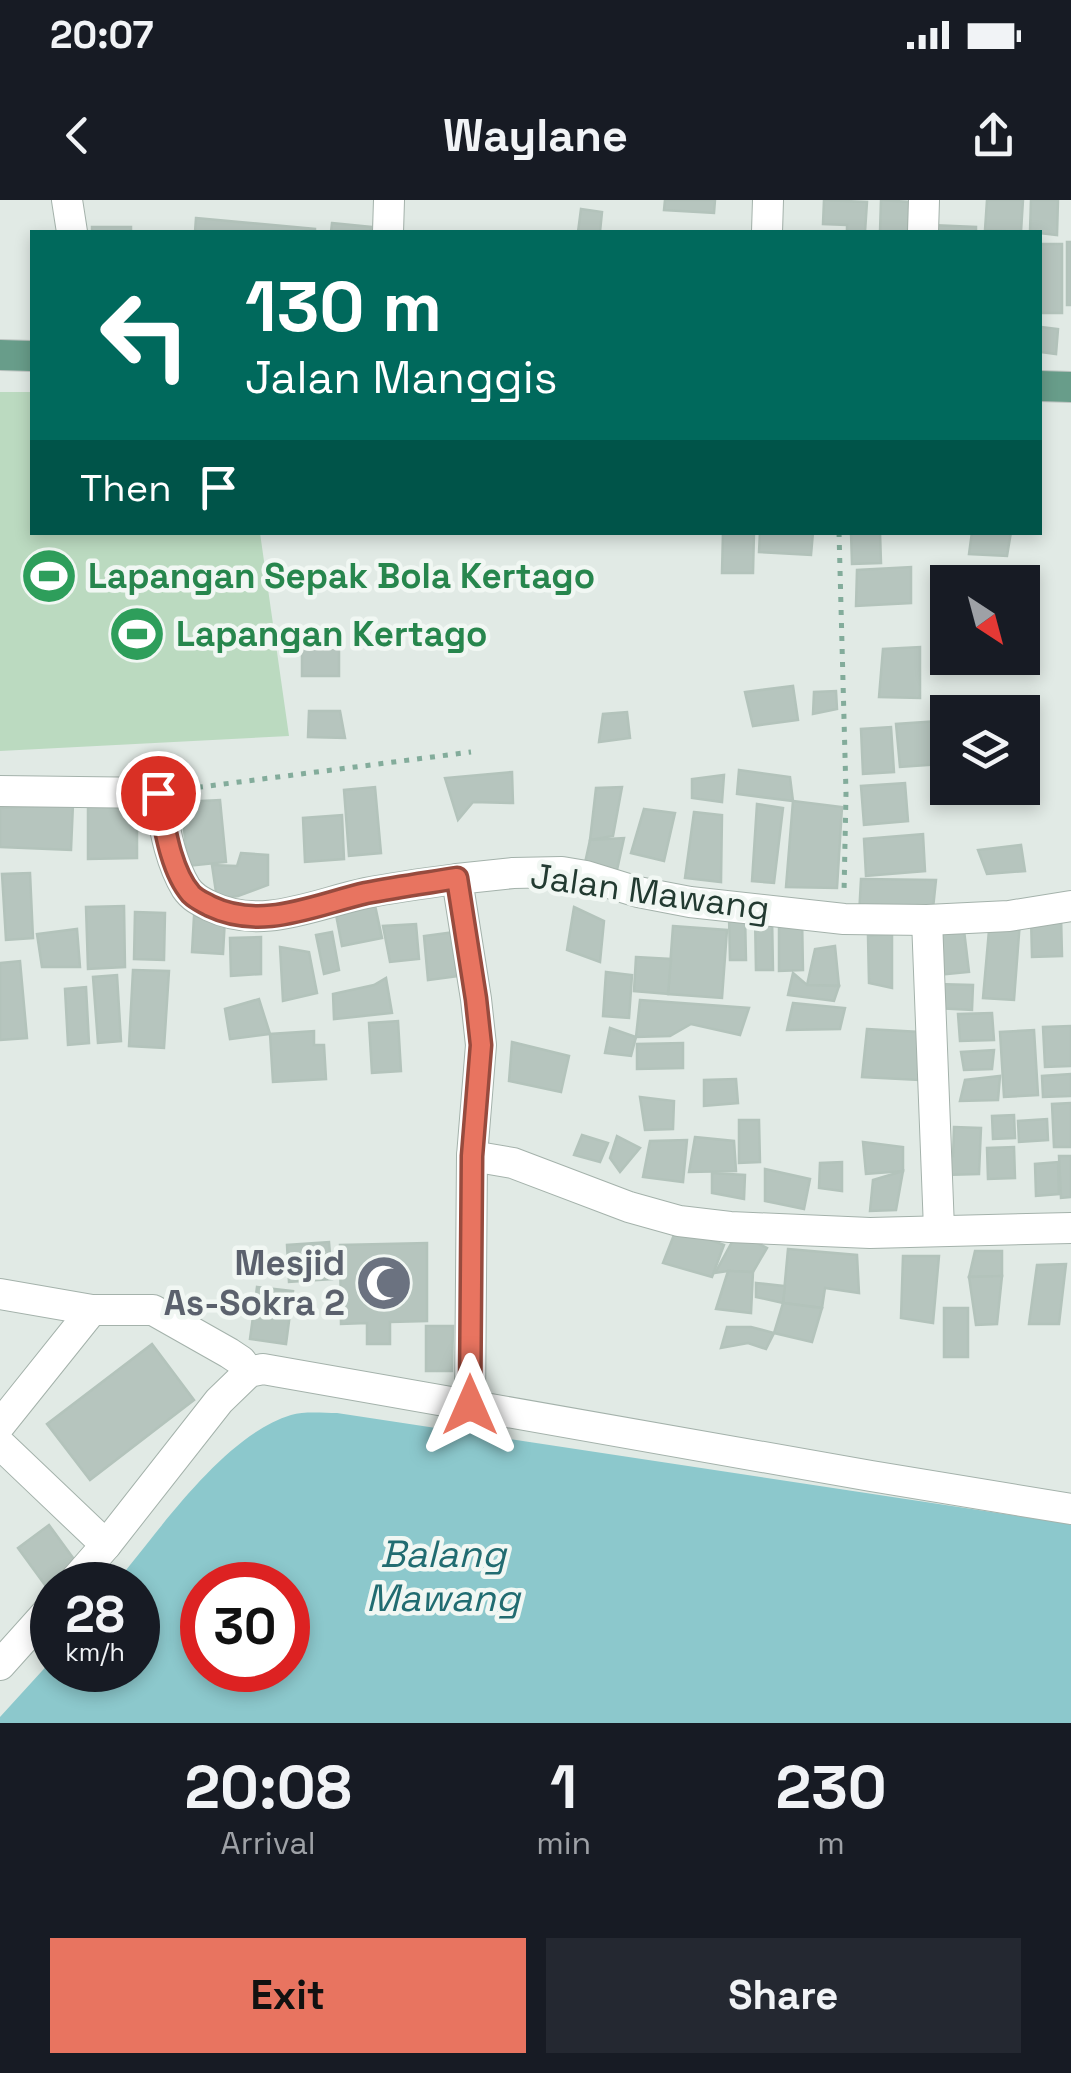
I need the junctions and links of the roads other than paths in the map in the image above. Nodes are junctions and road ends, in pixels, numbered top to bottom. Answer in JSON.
{"nodes":[{"id":1,"x":67,"y":200,"type":"edge"},
{"id":2,"x":389,"y":200,"type":"edge"},
{"id":3,"x":768,"y":200,"type":"edge"},
{"id":4,"x":924,"y":200,"type":"edge"},
{"id":5,"x":72,"y":230,"type":"edge"},
{"id":6,"x":388,"y":230,"type":"edge"},
{"id":7,"x":767,"y":230,"type":"edge"},
{"id":8,"x":924,"y":230,"type":"edge"},
{"id":9,"x":0,"y":355,"type":"edge"},
{"id":10,"x":30,"y":356,"type":"edge"},
{"id":11,"x":1042,"y":386,"type":"edge"},
{"id":12,"x":1071,"y":387,"type":"edge"},
{"id":13,"x":0,"y":791,"type":"edge"},
{"id":14,"x":457,"y":878,"type":"junction"},
{"id":15,"x":1071,"y":906,"type":"edge"},
{"id":16,"x":927,"y":920,"type":"junction"},
{"id":17,"x":472,"y":1156,"type":"junction"},
{"id":18,"x":1071,"y":1228,"type":"edge"},
{"id":19,"x":938,"y":1230,"type":"junction"},
{"id":20,"x":0,"y":1294,"type":"edge"},
{"id":21,"x":92,"y":1310,"type":"junction"},
{"id":22,"x":249,"y":1372,"type":"junction"},
{"id":23,"x":470,"y":1405,"type":"junction"},
{"id":24,"x":0,"y":1425,"type":"edge"},
{"id":25,"x":0,"y":1444,"type":"edge"},
{"id":26,"x":1071,"y":1508,"type":"edge"},
{"id":27,"x":106,"y":1546,"type":"junction"},
{"id":28,"x":92,"y":1562,"type":"edge"},
{"id":29,"x":30,"y":1628,"type":"edge"},
{"id":30,"x":3,"y":1656,"type":"edge"}],
"edges":[{"from":1,"to":5,"type":"street"},
{"from":2,"to":6,"type":"street"},
{"from":3,"to":7,"type":"street"},
{"from":4,"to":8,"type":"street"},
{"from":9,"to":10,"type":"main road"},
{"from":11,"to":12,"type":"main road"},
{"from":13,"to":14,"type":"street","name":"Jalan Mawang"},
{"from":14,"to":16,"type":"street","name":"Jalan Mawang"},
{"from":14,"to":17,"type":"street"},
{"from":15,"to":16,"type":"street","name":"Jalan Mawang"},
{"from":16,"to":19,"type":"street"},
{"from":17,"to":19,"type":"street"},
{"from":17,"to":23,"type":"street"},
{"from":18,"to":19,"type":"street"},
{"from":20,"to":21,"type":"street"},
{"from":21,"to":22,"type":"street"},
{"from":21,"to":24,"type":"street"},
{"from":22,"to":23,"type":"street"},
{"from":22,"to":27,"type":"street"},
{"from":23,"to":26,"type":"street"},
{"from":25,"to":27,"type":"street"},
{"from":27,"to":28,"type":"street"},
{"from":29,"to":30,"type":"street"}]}
